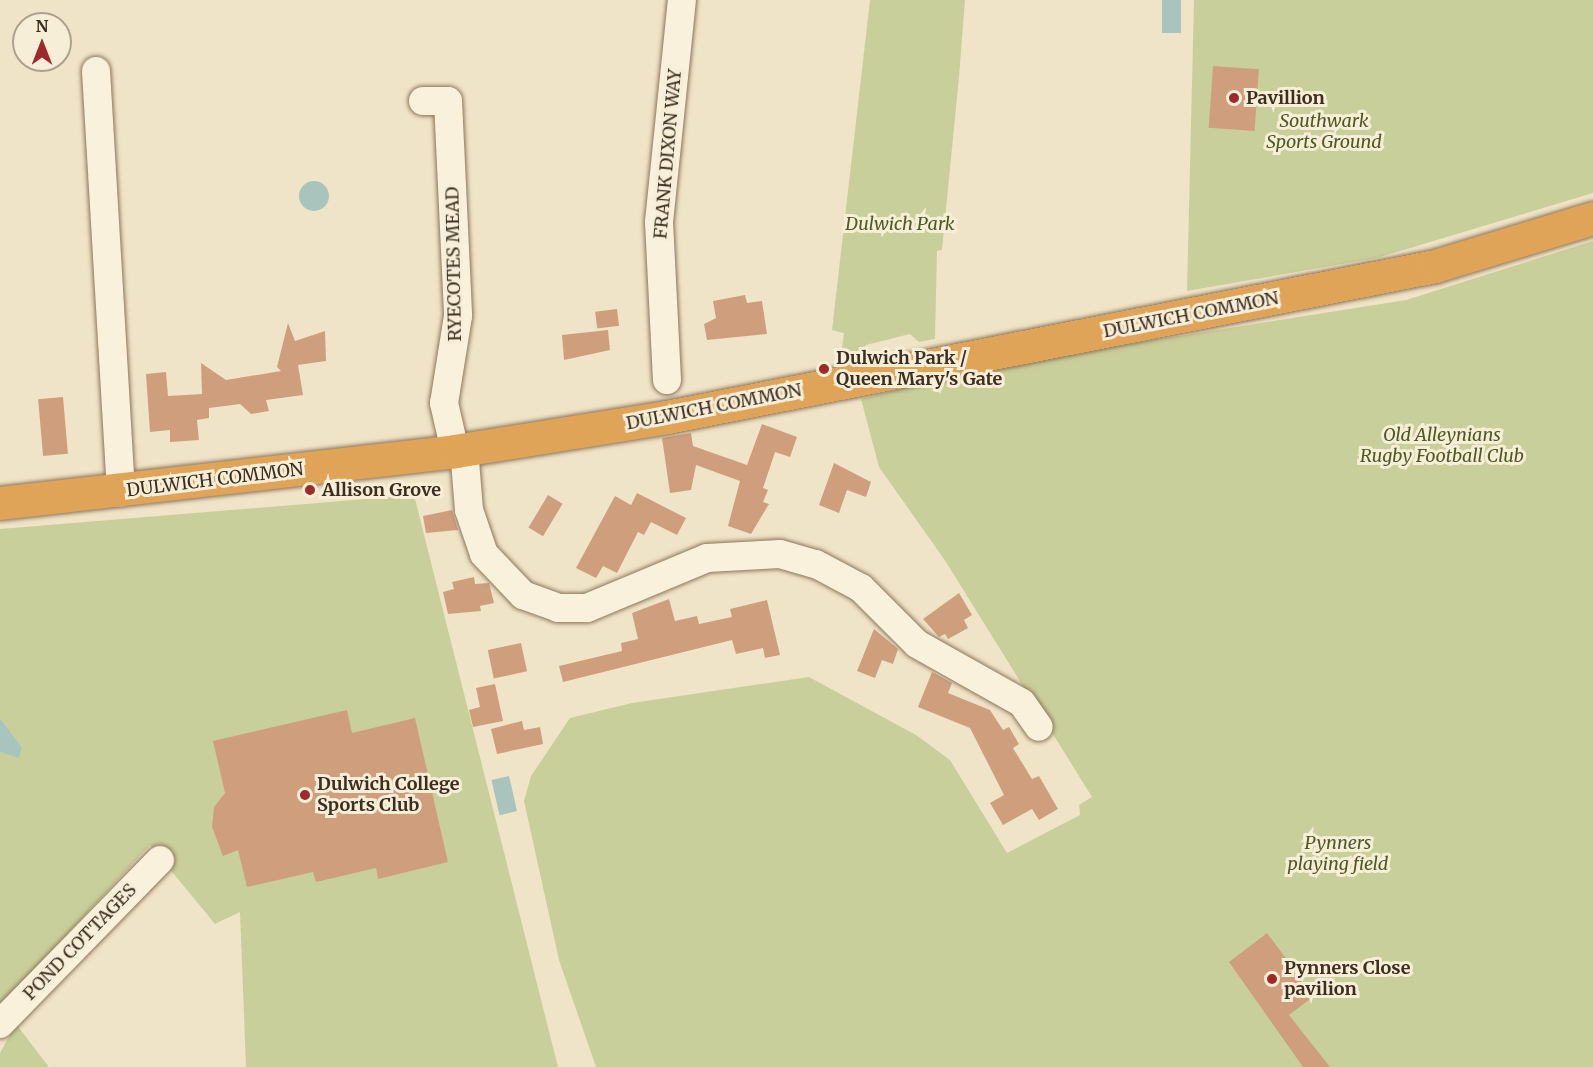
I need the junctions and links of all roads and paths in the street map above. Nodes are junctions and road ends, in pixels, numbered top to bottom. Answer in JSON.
{"nodes":[{"id":1,"x":682,"y":0,"type":"edge"},
{"id":2,"x":96,"y":71,"type":"dead end"},
{"id":3,"x":423,"y":100,"type":"dead end"},
{"id":4,"x":1593,"y":218,"type":"edge"},
{"id":5,"x":667,"y":380,"type":"dead end"},
{"id":6,"x":460,"y":450,"type":"junction"},
{"id":7,"x":121,"y":492,"type":"junction"},
{"id":8,"x":0,"y":503,"type":"edge"},
{"id":9,"x":1039,"y":727,"type":"dead end"},
{"id":10,"x":160,"y":860,"type":"dead end"},
{"id":11,"x":0,"y":1024,"type":"edge"}],
"edges":[{"from":1,"to":5,"type":"street","name":"FRANK DIXON WAY"},
{"from":2,"to":7,"type":"street"},
{"from":3,"to":6,"type":"street","name":"RYECOTES MEAD"},
{"from":4,"to":6,"type":"highway","name":"DULWICH COMMON"},
{"from":6,"to":7,"type":"highway","name":"DULWICH COMMON"},
{"from":6,"to":9,"type":"street"},
{"from":7,"to":8,"type":"highway","name":"DULWICH COMMON"},
{"from":10,"to":11,"type":"street","name":"POND COTTAGES"}]}
